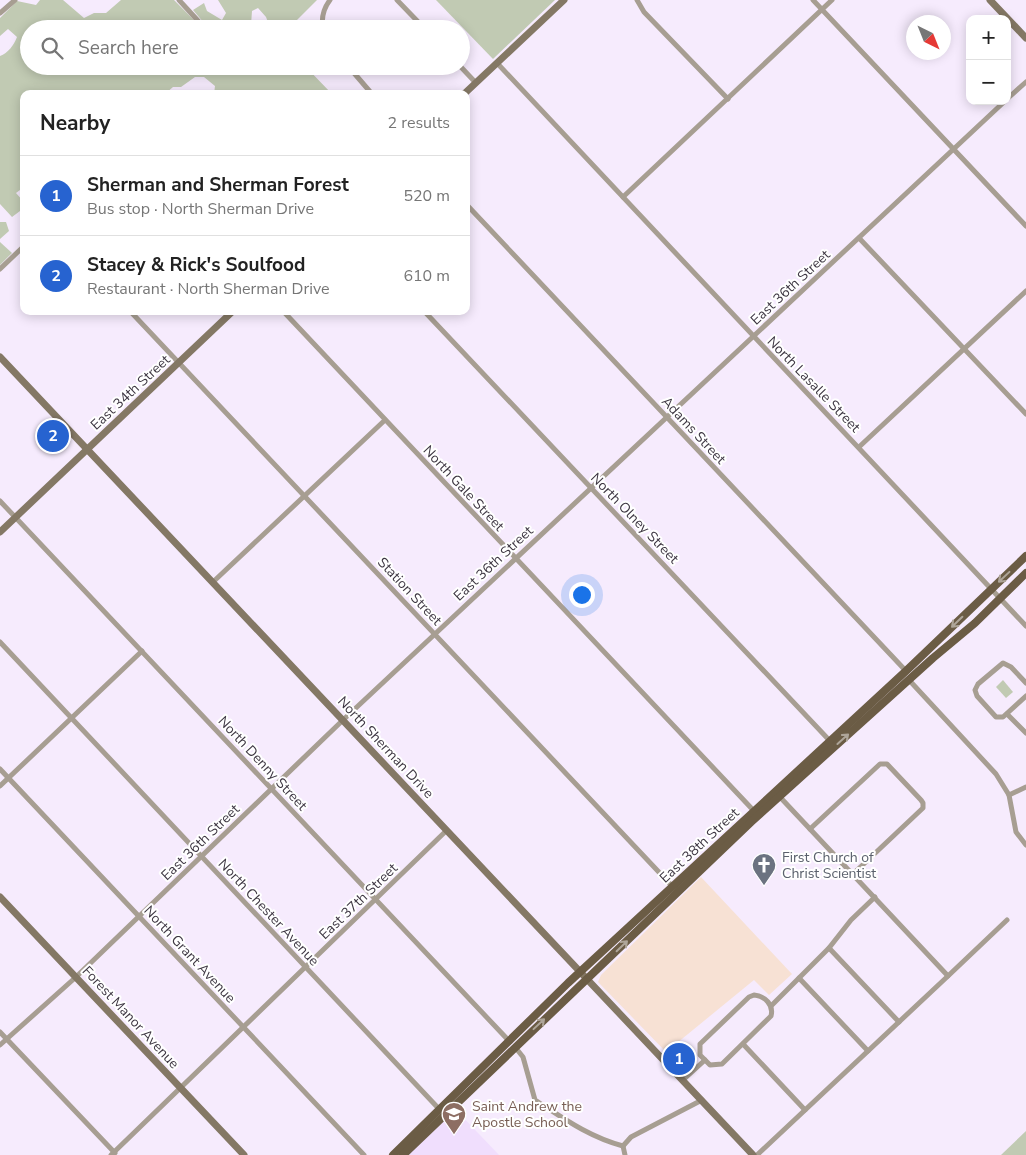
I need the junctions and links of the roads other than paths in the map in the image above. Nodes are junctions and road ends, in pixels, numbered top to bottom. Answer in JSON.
{"nodes":[{"id":1,"x":179,"y":0,"type":"edge"},
{"id":2,"x":330,"y":0,"type":"edge"},
{"id":3,"x":397,"y":0,"type":"edge"},
{"id":4,"x":564,"y":0,"type":"edge"},
{"id":5,"x":637,"y":0,"type":"edge"},
{"id":6,"x":812,"y":0,"type":"edge"},
{"id":7,"x":832,"y":0,"type":"edge"},
{"id":8,"x":990,"y":0,"type":"edge"},
{"id":9,"x":11,"y":1,"type":"edge"},
{"id":10,"x":822,"y":10,"type":"junction"},
{"id":11,"x":0,"y":13,"type":"edge"},
{"id":12,"x":197,"y":20,"type":"edge"},
{"id":13,"x":321,"y":20,"type":"edge"},
{"id":14,"x":416,"y":20,"type":"edge"},
{"id":15,"x":1026,"y":38,"type":"edge"},
{"id":16,"x":497,"y":63,"type":"junction"},
{"id":17,"x":356,"y":75,"type":"edge"},
{"id":18,"x":468,"y":75,"type":"edge"},
{"id":19,"x":1026,"y":82,"type":"edge"},
{"id":20,"x":476,"y":83,"type":"junction"},
{"id":21,"x":369,"y":90,"type":"edge"},
{"id":22,"x":468,"y":90,"type":"edge"},
{"id":23,"x":1011,"y":96,"type":"edge"},
{"id":24,"x":728,"y":99,"type":"junction"},
{"id":25,"x":1001,"y":105,"type":"edge"},
{"id":26,"x":954,"y":149,"type":"junction"},
{"id":27,"x":623,"y":197,"type":"junction"},
{"id":28,"x":470,"y":208,"type":"edge"},
{"id":29,"x":1026,"y":226,"type":"edge"},
{"id":30,"x":859,"y":238,"type":"junction"},
{"id":31,"x":20,"y":250,"type":"edge"},
{"id":32,"x":0,"y":269,"type":"edge"},
{"id":33,"x":1026,"y":291,"type":"edge"},
{"id":34,"x":134,"y":315,"type":"edge"},
{"id":35,"x":229,"y":315,"type":"edge"},
{"id":36,"x":287,"y":315,"type":"edge"},
{"id":37,"x":428,"y":315,"type":"edge"},
{"id":38,"x":754,"y":336,"type":"junction"},
{"id":39,"x":964,"y":348,"type":"junction"},
{"id":40,"x":0,"y":357,"type":"edge"},
{"id":41,"x":179,"y":362,"type":"junction"},
{"id":42,"x":1026,"y":414,"type":"edge"},
{"id":43,"x":666,"y":416,"type":"junction"},
{"id":44,"x":385,"y":420,"type":"junction"},
{"id":45,"x":859,"y":447,"type":"junction"},
{"id":46,"x":87,"y":449,"type":"junction"},
{"id":47,"x":591,"y":488,"type":"junction"},
{"id":48,"x":305,"y":496,"type":"junction"},
{"id":49,"x":0,"y":501,"type":"edge"},
{"id":50,"x":16,"y":517,"type":"junction"},
{"id":51,"x":0,"y":532,"type":"edge"},
{"id":52,"x":1026,"y":556,"type":"edge"},
{"id":53,"x":515,"y":558,"type":"junction"},
{"id":54,"x":1026,"y":573,"type":"edge"},
{"id":55,"x":213,"y":582,"type":"junction"},
{"id":56,"x":992,"y":589,"type":"junction"},
{"id":57,"x":1001,"y":599,"type":"junction"},
{"id":58,"x":1026,"y":626,"type":"edge"},
{"id":59,"x":435,"y":634,"type":"junction"},
{"id":60,"x":0,"y":642,"type":"edge"},
{"id":61,"x":142,"y":650,"type":"junction"},
{"id":62,"x":906,"y":671,"type":"junction"},
{"id":63,"x":909,"y":680,"type":"junction"},
{"id":64,"x":1026,"y":682,"type":"edge"},
{"id":65,"x":1026,"y":696,"type":"edge"},
{"id":66,"x":1007,"y":714,"type":"junction"},
{"id":67,"x":72,"y":718,"type":"junction"},
{"id":68,"x":343,"y":720,"type":"junction"},
{"id":69,"x":1026,"y":733,"type":"edge"},
{"id":70,"x":830,"y":741,"type":"junction"},
{"id":71,"x":0,"y":769,"type":"edge"},
{"id":72,"x":9,"y":778,"type":"junction"},
{"id":73,"x":0,"y":786,"type":"edge"},
{"id":74,"x":1026,"y":787,"type":"edge"},
{"id":75,"x":272,"y":788,"type":"junction"},
{"id":76,"x":1009,"y":795,"type":"junction"},
{"id":77,"x":780,"y":796,"type":"junction"},
{"id":78,"x":754,"y":811,"type":"junction"},
{"id":79,"x":810,"y":829,"type":"junction"},
{"id":80,"x":447,"y":830,"type":"junction"},
{"id":81,"x":1026,"y":845,"type":"edge"},
{"id":82,"x":202,"y":856,"type":"junction"},
{"id":83,"x":853,"y":874,"type":"junction"},
{"id":84,"x":672,"y":886,"type":"junction"},
{"id":85,"x":0,"y":897,"type":"edge"},
{"id":86,"x":875,"y":897,"type":"junction"},
{"id":87,"x":376,"y":900,"type":"junction"},
{"id":88,"x":139,"y":917,"type":"junction"},
{"id":89,"x":1007,"y":920,"type":"dead end"},
{"id":90,"x":829,"y":948,"type":"junction"},
{"id":91,"x":306,"y":967,"type":"junction"},
{"id":92,"x":580,"y":972,"type":"junction"},
{"id":93,"x":948,"y":976,"type":"junction"},
{"id":94,"x":76,"y":977,"type":"junction"},
{"id":95,"x":799,"y":978,"type":"junction"},
{"id":96,"x":586,"y":979,"type":"junction"},
{"id":97,"x":771,"y":1006,"type":"junction"},
{"id":98,"x":899,"y":1022,"type":"junction"},
{"id":99,"x":244,"y":1028,"type":"junction"},
{"id":100,"x":0,"y":1032,"type":"edge"},
{"id":101,"x":6,"y":1039,"type":"junction"},
{"id":102,"x":512,"y":1044,"type":"junction"},
{"id":103,"x":743,"y":1044,"type":"junction"},
{"id":104,"x":0,"y":1045,"type":"edge"},
{"id":105,"x":868,"y":1051,"type":"junction"},
{"id":106,"x":705,"y":1060,"type":"junction"},
{"id":107,"x":683,"y":1080,"type":"junction"},
{"id":108,"x":180,"y":1088,"type":"junction"},
{"id":109,"x":702,"y":1100,"type":"junction"},
{"id":110,"x":440,"y":1110,"type":"junction"},
{"id":111,"x":805,"y":1110,"type":"junction"},
{"id":112,"x":623,"y":1146,"type":"junction"},
{"id":113,"x":114,"y":1154,"type":"edge"},
{"id":114,"x":244,"y":1155,"type":"edge"},
{"id":115,"x":364,"y":1155,"type":"edge"},
{"id":116,"x":393,"y":1155,"type":"edge"},
{"id":117,"x":403,"y":1155,"type":"edge"},
{"id":118,"x":625,"y":1155,"type":"edge"},
{"id":119,"x":755,"y":1155,"type":"edge"}],
"edges":[{"from":1,"to":12,"type":"street"},
{"from":2,"to":13,"type":"street"},
{"from":3,"to":14,"type":"street"},
{"from":4,"to":16,"type":"main road"},
{"from":5,"to":24,"type":"street"},
{"from":6,"to":10,"type":"street"},
{"from":7,"to":10,"type":"street"},
{"from":8,"to":15,"type":"main road"},
{"from":9,"to":11,"type":"street"},
{"from":10,"to":24,"type":"street"},
{"from":10,"to":26,"type":"street"},
{"from":16,"to":20,"type":"main road"},
{"from":16,"to":27,"type":"street","name":"North Lasalle Street"},
{"from":17,"to":21,"type":"street"},
{"from":18,"to":20,"type":"street"},
{"from":19,"to":23,"type":"street","name":"East 36th Street"},
{"from":20,"to":22,"type":"main road"},
{"from":24,"to":27,"type":"street"},
{"from":25,"to":26,"type":"street","name":"East 36th Street"},
{"from":26,"to":29,"type":"street"},
{"from":26,"to":30,"type":"street","name":"East 36th Street"},
{"from":27,"to":38,"type":"street","name":"North Lasalle Street"},
{"from":28,"to":43,"type":"street","name":"Adams Street"},
{"from":30,"to":38,"type":"street","name":"East 36th Street"},
{"from":30,"to":39,"type":"street"},
{"from":31,"to":32,"type":"street"},
{"from":33,"to":39,"type":"street"},
{"from":34,"to":41,"type":"street","name":"Station Street"},
{"from":35,"to":41,"type":"main road","name":"East 34th Street"},
{"from":36,"to":44,"type":"street","name":"North Gale Street"},
{"from":37,"to":47,"type":"street","name":"North Olney Street"},
{"from":38,"to":43,"type":"street","name":"East 36th Street"},
{"from":38,"to":45,"type":"street","name":"North Lasalle Street"},
{"from":39,"to":42,"type":"street"},
{"from":39,"to":45,"type":"street"},
{"from":40,"to":46,"type":"main road","name":"North Sherman Drive"},
{"from":41,"to":46,"type":"main road","name":"East 34th Street"},
{"from":41,"to":48,"type":"street","name":"Station Street"},
{"from":43,"to":47,"type":"street","name":"East 36th Street"},
{"from":43,"to":62,"type":"street","name":"Adams Street"},
{"from":44,"to":48,"type":"street"},
{"from":44,"to":53,"type":"street","name":"North Gale Street"},
{"from":45,"to":56,"type":"street","name":"North Lasalle Street"},
{"from":46,"to":50,"type":"main road","name":"East 34th Street"},
{"from":46,"to":55,"type":"main road","name":"North Sherman Drive"},
{"from":47,"to":53,"type":"street","name":"East 36th Street"},
{"from":47,"to":70,"type":"street","name":"North Olney Street"},
{"from":48,"to":55,"type":"street"},
{"from":48,"to":59,"type":"street","name":"Station Street"},
{"from":49,"to":50,"type":"street","name":"North Denny Street"},
{"from":50,"to":51,"type":"main road","name":"East 34th Street"},
{"from":50,"to":61,"type":"street","name":"North Denny Street"},
{"from":52,"to":56,"type":"main road","name":"East 38th Street","one_way":true},
{"from":53,"to":59,"type":"street","name":"East 36th Street"},
{"from":53,"to":78,"type":"street","name":"North Gale Street"},
{"from":54,"to":57,"type":"main road","name":"East 38th Street"},
{"from":55,"to":68,"type":"main road","name":"North Sherman Drive"},
{"from":56,"to":57,"type":"street","name":"North Lasalle Street"},
{"from":56,"to":62,"type":"main road","name":"East 38th Street","one_way":true},
{"from":57,"to":58,"type":"street","name":"North Lasalle Street"},
{"from":57,"to":63,"type":"main road","name":"East 38th Street"},
{"from":59,"to":68,"type":"street","name":"East 36th Street"},
{"from":59,"to":84,"type":"street","name":"Station Street"},
{"from":60,"to":67,"type":"street","name":"North Chester Avenue"},
{"from":61,"to":67,"type":"street"},
{"from":61,"to":75,"type":"street","name":"North Denny Street"},
{"from":62,"to":70,"type":"main road","name":"East 38th Street"},
{"from":63,"to":76,"type":"street"},
{"from":77,"to":63,"type":"main road","name":"East 38th Street","one_way":true},
{"from":64,"to":66,"type":"street"},
{"from":65,"to":66,"type":"street"},
{"from":66,"to":69,"type":"street"},
{"from":67,"to":72,"type":"street"},
{"from":67,"to":82,"type":"street","name":"North Chester Avenue"},
{"from":68,"to":75,"type":"street","name":"East 36th Street"},
{"from":68,"to":80,"type":"main road","name":"North Sherman Drive"},
{"from":70,"to":78,"type":"main road","name":"East 38th Street"},
{"from":71,"to":72,"type":"street","name":"North Grant Avenue"},
{"from":72,"to":73,"type":"street"},
{"from":72,"to":88,"type":"street","name":"North Grant Avenue"},
{"from":74,"to":76,"type":"street"},
{"from":75,"to":82,"type":"street","name":"East 36th Street"},
{"from":75,"to":87,"type":"street","name":"North Denny Street"},
{"from":76,"to":81,"type":"street"},
{"from":77,"to":79,"type":"street"},
{"from":96,"to":77,"type":"main road","name":"East 38th Street","one_way":true},
{"from":78,"to":84,"type":"main road","name":"East 38th Street"},
{"from":79,"to":83,"type":"street"},
{"from":79,"to":83,"type":"street"},
{"from":80,"to":87,"type":"street","name":"East 37th Street"},
{"from":80,"to":92,"type":"main road","name":"North Sherman Drive"},
{"from":82,"to":88,"type":"street","name":"East 36th Street"},
{"from":82,"to":91,"type":"street","name":"North Chester Avenue"},
{"from":83,"to":86,"type":"street"},
{"from":84,"to":92,"type":"main road","name":"East 38th Street"},
{"from":85,"to":94,"type":"main road","name":"Forest Manor Avenue"},
{"from":86,"to":90,"type":"street"},
{"from":86,"to":93,"type":"street"},
{"from":87,"to":91,"type":"street","name":"East 37th Street"},
{"from":87,"to":102,"type":"street","name":"North Denny Street"},
{"from":88,"to":94,"type":"street","name":"East 36th Street"},
{"from":88,"to":99,"type":"street","name":"North Grant Avenue"},
{"from":89,"to":93,"type":"street"},
{"from":90,"to":95,"type":"street"},
{"from":90,"to":98,"type":"street"},
{"from":91,"to":99,"type":"street","name":"East 37th Street"},
{"from":91,"to":110,"type":"street","name":"North Chester Avenue"},
{"from":92,"to":96,"type":"main road","name":"North Sherman Drive"},
{"from":92,"to":102,"type":"main road","name":"East 38th Street"},
{"from":93,"to":98,"type":"street"},
{"from":94,"to":101,"type":"street","name":"East 36th Street"},
{"from":94,"to":108,"type":"main road","name":"Forest Manor Avenue"},
{"from":95,"to":97,"type":"street"},
{"from":95,"to":105,"type":"street"},
{"from":102,"to":96,"type":"main road","name":"East 38th Street","one_way":true},
{"from":96,"to":107,"type":"main road","name":"North Sherman Drive"},
{"from":97,"to":103,"type":"street"},
{"from":97,"to":106,"type":"street"},
{"from":98,"to":105,"type":"street"},
{"from":99,"to":108,"type":"street","name":"East 37th Street"},
{"from":99,"to":115,"type":"street","name":"North Grant Avenue"},
{"from":100,"to":101,"type":"street"},
{"from":101,"to":104,"type":"street","name":"East 36th Street"},
{"from":101,"to":113,"type":"street"},
{"from":102,"to":110,"type":"main road","name":"East 38th Street"},
{"from":102,"to":112,"type":"street","name":"North Denny Street"},
{"from":102,"to":117,"type":"main road","name":"East 38th Street"},
{"from":103,"to":106,"type":"street"},
{"from":103,"to":111,"type":"street"},
{"from":105,"to":111,"type":"street"},
{"from":106,"to":107,"type":"street"},
{"from":107,"to":109,"type":"main road","name":"North Sherman Drive"},
{"from":108,"to":113,"type":"street","name":"East 37th Street"},
{"from":108,"to":114,"type":"main road","name":"Forest Manor Avenue"},
{"from":109,"to":112,"type":"street"},
{"from":109,"to":119,"type":"main road","name":"North Sherman Drive"},
{"from":110,"to":116,"type":"main road","name":"East 38th Street"},
{"from":111,"to":119,"type":"street"},
{"from":112,"to":118,"type":"street"}]}
